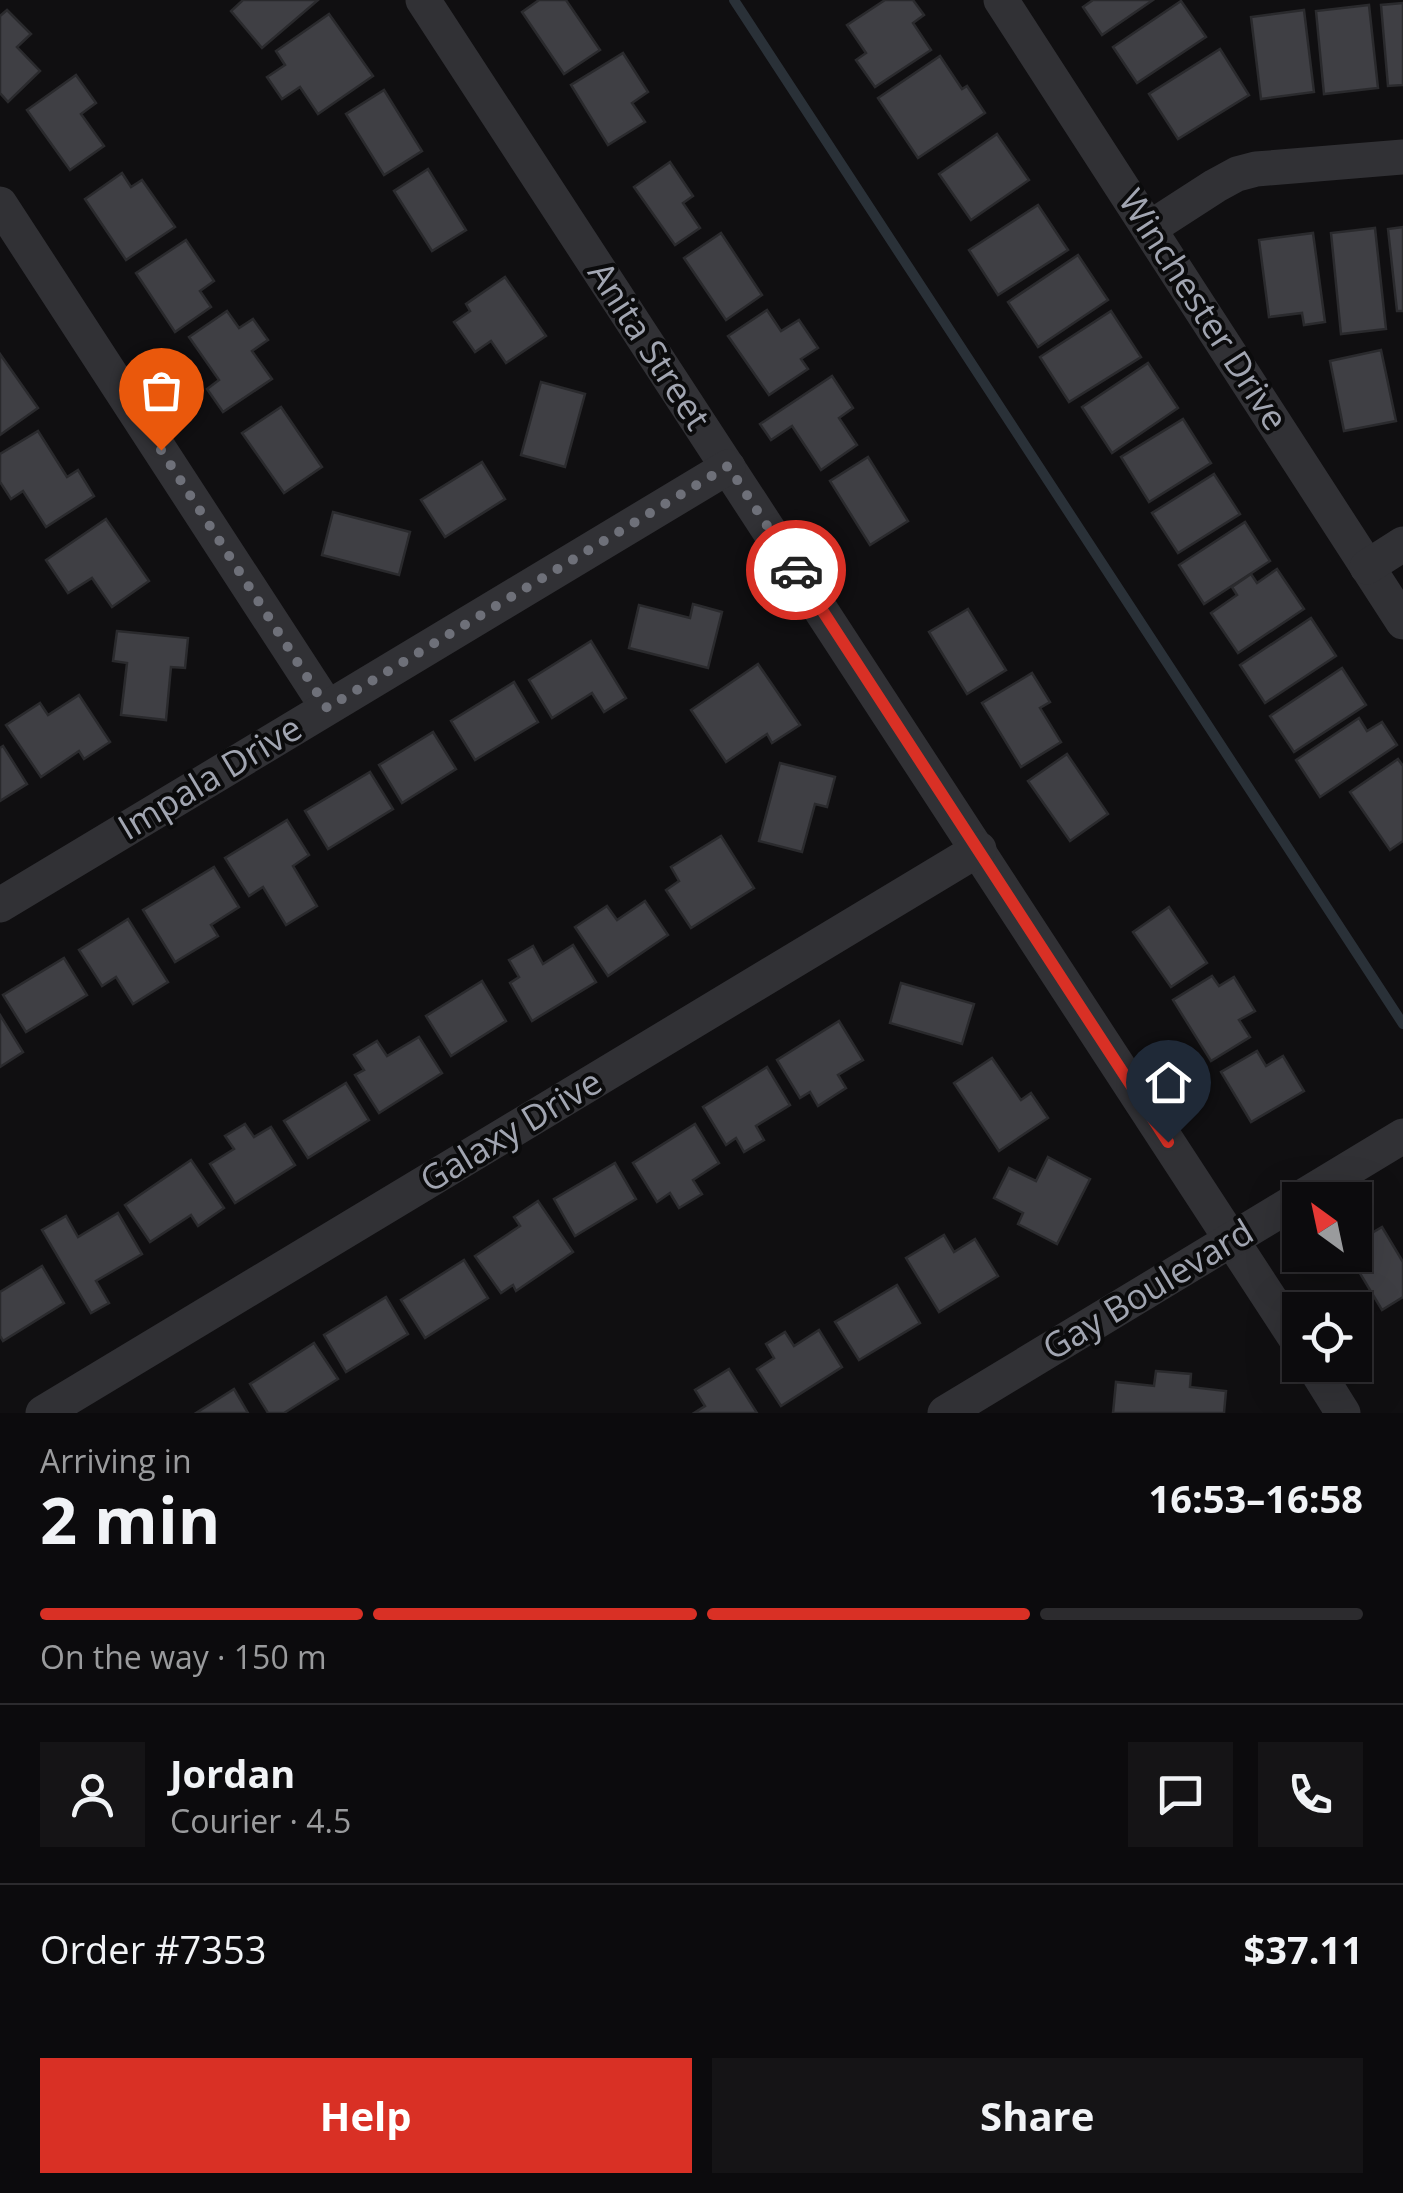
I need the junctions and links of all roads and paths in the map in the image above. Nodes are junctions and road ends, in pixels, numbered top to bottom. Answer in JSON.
{"nodes":[{"id":1,"x":422,"y":0,"type":"edge"},
{"id":2,"x":1001,"y":0,"type":"edge"},
{"id":3,"x":1403,"y":157,"type":"edge"},
{"id":4,"x":0,"y":204,"type":"edge"},
{"id":5,"x":1150,"y":228,"type":"junction"},
{"id":6,"x":728,"y":466,"type":"junction"},
{"id":7,"x":1403,"y":544,"type":"edge"},
{"id":8,"x":1367,"y":567,"type":"junction"},
{"id":9,"x":1403,"y":622,"type":"edge"},
{"id":10,"x":327,"y":708,"type":"junction"},
{"id":11,"x":979,"y":850,"type":"junction"},
{"id":12,"x":0,"y":905,"type":"edge"},
{"id":13,"x":1403,"y":1136,"type":"edge"},
{"id":14,"x":1232,"y":1239,"type":"junction"},
{"id":15,"x":1282,"y":1318,"type":"edge"},
{"id":16,"x":1323,"y":1382,"type":"edge"},
{"id":17,"x":43,"y":1413,"type":"edge"},
{"id":18,"x":945,"y":1413,"type":"edge"},
{"id":19,"x":1343,"y":1413,"type":"edge"}],
"edges":[{"from":1,"to":6,"type":"street","name":"Anita Street"},
{"from":2,"to":5,"type":"street","name":"Winchester Drive"},
{"from":3,"to":5,"type":"street"},
{"from":4,"to":10,"type":"street"},
{"from":5,"to":8,"type":"street","name":"Winchester Drive"},
{"from":6,"to":10,"type":"street","name":"Impala Drive"},
{"from":6,"to":11,"type":"street","name":"Anita Street"},
{"from":7,"to":8,"type":"street"},
{"from":8,"to":9,"type":"street","name":"Winchester Drive"},
{"from":10,"to":12,"type":"street","name":"Impala Drive"},
{"from":11,"to":14,"type":"street","name":"Anita Street"},
{"from":11,"to":17,"type":"street","name":"Galaxy Drive"},
{"from":13,"to":14,"type":"street","name":"Gay Boulevard"},
{"from":14,"to":15,"type":"street","name":"Anita Street"},
{"from":14,"to":18,"type":"street","name":"Gay Boulevard"},
{"from":16,"to":19,"type":"street"}]}
